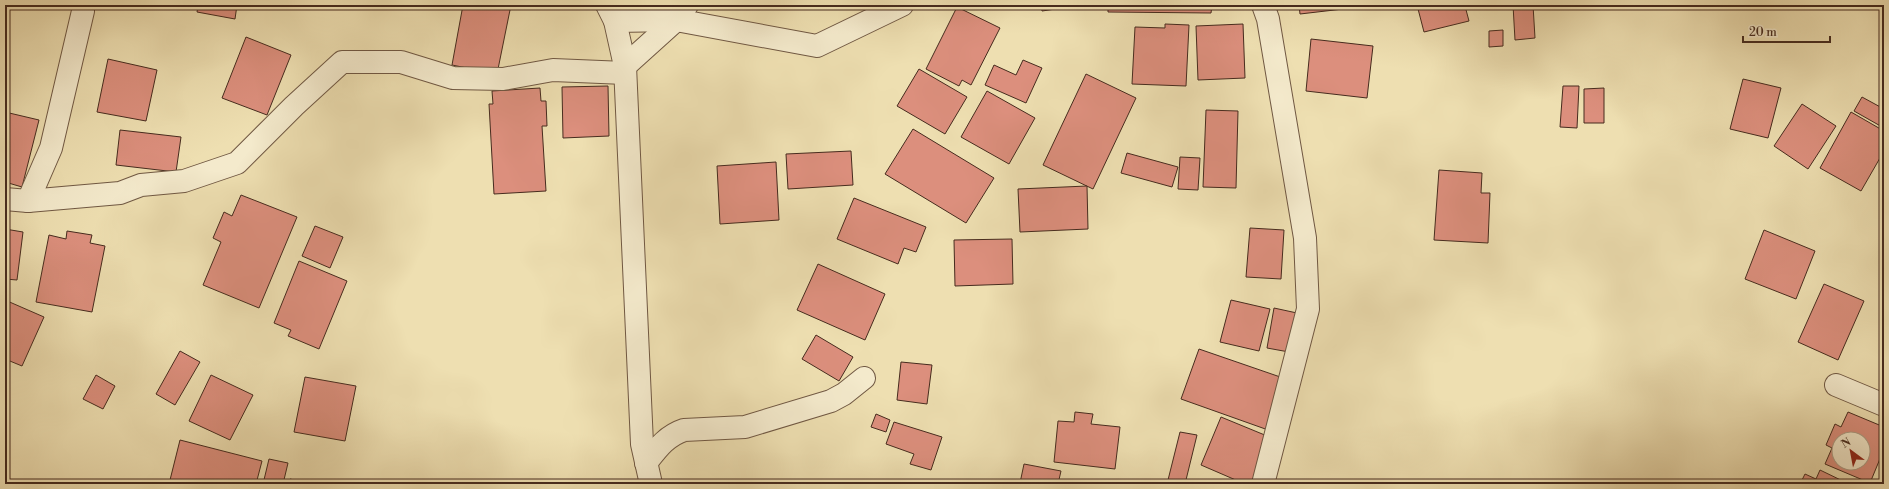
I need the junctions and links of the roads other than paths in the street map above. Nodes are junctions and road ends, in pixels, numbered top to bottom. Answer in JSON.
{"nodes":[{"id":1,"x":902,"y":5,"type":"edge"},
{"id":2,"x":1263,"y":5,"type":"edge"},
{"id":3,"x":83,"y":11,"type":"dead end"},
{"id":4,"x":611,"y":13,"type":"edge"},
{"id":5,"x":682,"y":13,"type":"edge"},
{"id":6,"x":625,"y":69,"type":"junction"},
{"id":7,"x":5,"y":199,"type":"edge"},
{"id":8,"x":28,"y":200,"type":"junction"},
{"id":9,"x":864,"y":378,"type":"dead end"},
{"id":10,"x":1836,"y":385,"type":"dead end"},
{"id":11,"x":1884,"y":406,"type":"edge"},
{"id":12,"x":646,"y":463,"type":"junction"},
{"id":13,"x":650,"y":484,"type":"edge"},
{"id":14,"x":1263,"y":484,"type":"edge"}],
"edges":[{"from":1,"to":5,"type":"street"},
{"from":2,"to":14,"type":"street"},
{"from":3,"to":8,"type":"street"},
{"from":4,"to":5,"type":"street"},
{"from":4,"to":6,"type":"street"},
{"from":5,"to":6,"type":"street"},
{"from":6,"to":8,"type":"street"},
{"from":6,"to":12,"type":"street"},
{"from":7,"to":8,"type":"street"},
{"from":9,"to":12,"type":"street"},
{"from":10,"to":11,"type":"street"},
{"from":12,"to":13,"type":"street"}]}
